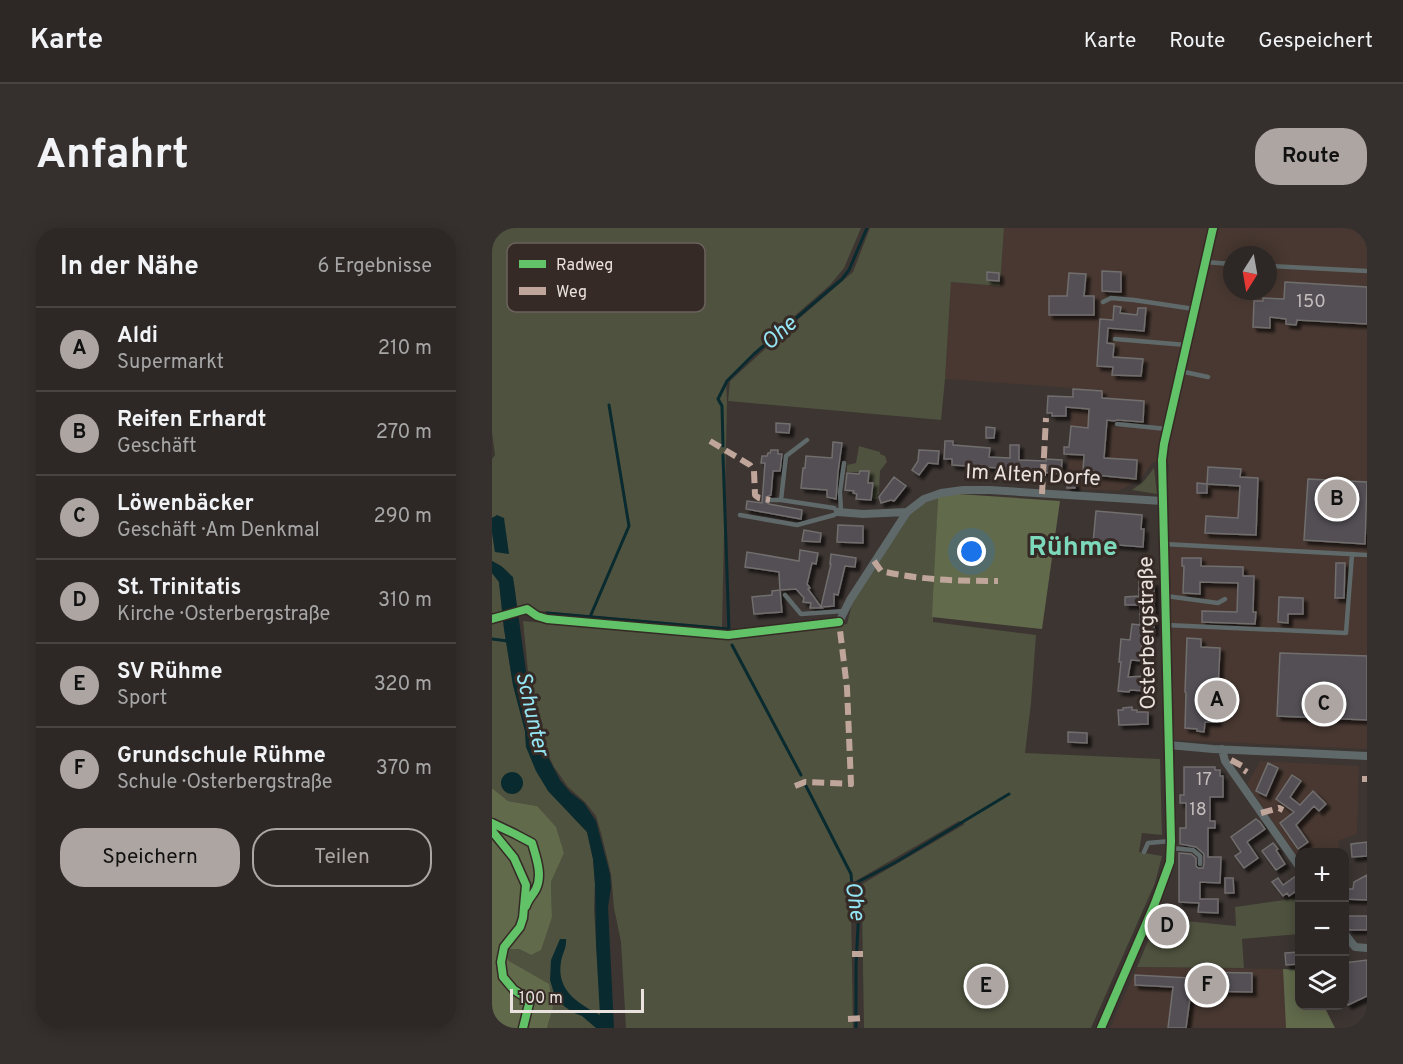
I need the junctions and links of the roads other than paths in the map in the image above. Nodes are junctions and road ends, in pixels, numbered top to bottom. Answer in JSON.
{"nodes":[{"id":1,"x":1213,"y":228,"type":"edge"},
{"id":2,"x":1205,"y":262,"type":"junction"},
{"id":3,"x":1223,"y":263,"type":"edge"},
{"id":4,"x":1277,"y":266,"type":"edge"},
{"id":5,"x":1367,"y":271,"type":"edge"},
{"id":6,"x":1103,"y":302,"type":"dead end"},
{"id":7,"x":1194,"y":309,"type":"junction"},
{"id":8,"x":1115,"y":339,"type":"dead end"},
{"id":9,"x":1186,"y":345,"type":"junction"},
{"id":10,"x":1180,"y":371,"type":"junction"},
{"id":11,"x":1208,"y":377,"type":"dead end"},
{"id":12,"x":1117,"y":424,"type":"dead end"},
{"id":13,"x":1167,"y":429,"type":"junction"},
{"id":14,"x":807,"y":440,"type":"dead end"},
{"id":15,"x":843,"y":463,"type":"dead end"},
{"id":16,"x":770,"y":500,"type":"dead end"},
{"id":17,"x":782,"y":500,"type":"junction"},
{"id":18,"x":1162,"y":501,"type":"junction"},
{"id":19,"x":840,"y":512,"type":"junction"},
{"id":20,"x":907,"y":512,"type":"junction"},
{"id":21,"x":740,"y":515,"type":"dead end"},
{"id":22,"x":1164,"y":544,"type":"junction"},
{"id":23,"x":1352,"y":555,"type":"junction"},
{"id":24,"x":1367,"y":555,"type":"edge"},
{"id":25,"x":785,"y":595,"type":"dead end"},
{"id":26,"x":1166,"y":596,"type":"junction"},
{"id":27,"x":1225,"y":599,"type":"dead end"},
{"id":28,"x":844,"y":611,"type":"junction"},
{"id":29,"x":839,"y":622,"type":"dead end"},
{"id":30,"x":1166,"y":625,"type":"junction"},
{"id":31,"x":1169,"y":745,"type":"junction"},
{"id":32,"x":1222,"y":749,"type":"junction"},
{"id":33,"x":1367,"y":756,"type":"edge"},
{"id":34,"x":1171,"y":845,"type":"junction"},
{"id":35,"x":1144,"y":852,"type":"dead end"},
{"id":36,"x":1295,"y":862,"type":"edge"},
{"id":37,"x":1200,"y":864,"type":"dead end"},
{"id":38,"x":1349,"y":939,"type":"edge"},
{"id":39,"x":1367,"y":948,"type":"edge"},
{"id":40,"x":1101,"y":1028,"type":"edge"}],
"edges":[{"from":1,"to":2,"type":"street","name":"Osterbergstraße"},
{"from":2,"to":3,"type":"lane"},
{"from":2,"to":7,"type":"street","name":"Osterbergstraße"},
{"from":4,"to":5,"type":"lane"},
{"from":6,"to":7,"type":"lane"},
{"from":7,"to":9,"type":"street","name":"Osterbergstraße"},
{"from":8,"to":9,"type":"lane"},
{"from":9,"to":10,"type":"street","name":"Osterbergstraße"},
{"from":10,"to":11,"type":"lane"},
{"from":10,"to":13,"type":"street","name":"Osterbergstraße"},
{"from":12,"to":13,"type":"lane"},
{"from":13,"to":18,"type":"street","name":"Osterbergstraße"},
{"from":14,"to":17,"type":"lane"},
{"from":15,"to":19,"type":"lane"},
{"from":16,"to":17,"type":"lane"},
{"from":17,"to":19,"type":"lane"},
{"from":18,"to":20,"type":"street","name":"Im Alten Dorfe"},
{"from":18,"to":22,"type":"street","name":"Osterbergstraße"},
{"from":19,"to":20,"type":"street","name":"Im Alten Dorfe"},
{"from":19,"to":21,"type":"lane"},
{"from":20,"to":28,"type":"street","name":"Im Alten Dorfe"},
{"from":22,"to":23,"type":"lane"},
{"from":22,"to":26,"type":"street","name":"Osterbergstraße"},
{"from":23,"to":24,"type":"lane"},
{"from":23,"to":30,"type":"lane"},
{"from":25,"to":28,"type":"lane"},
{"from":26,"to":27,"type":"lane"},
{"from":26,"to":30,"type":"street","name":"Osterbergstraße"},
{"from":28,"to":29,"type":"street","name":"Im Alten Dorfe"},
{"from":30,"to":31,"type":"street","name":"Osterbergstraße"},
{"from":31,"to":32,"type":"street"},
{"from":31,"to":34,"type":"street","name":"Osterbergstraße"},
{"from":32,"to":33,"type":"street"},
{"from":32,"to":36,"type":"street"},
{"from":34,"to":35,"type":"lane"},
{"from":34,"to":37,"type":"lane"},
{"from":34,"to":40,"type":"street","name":"Osterbergstraße"},
{"from":38,"to":39,"type":"street"}]}
